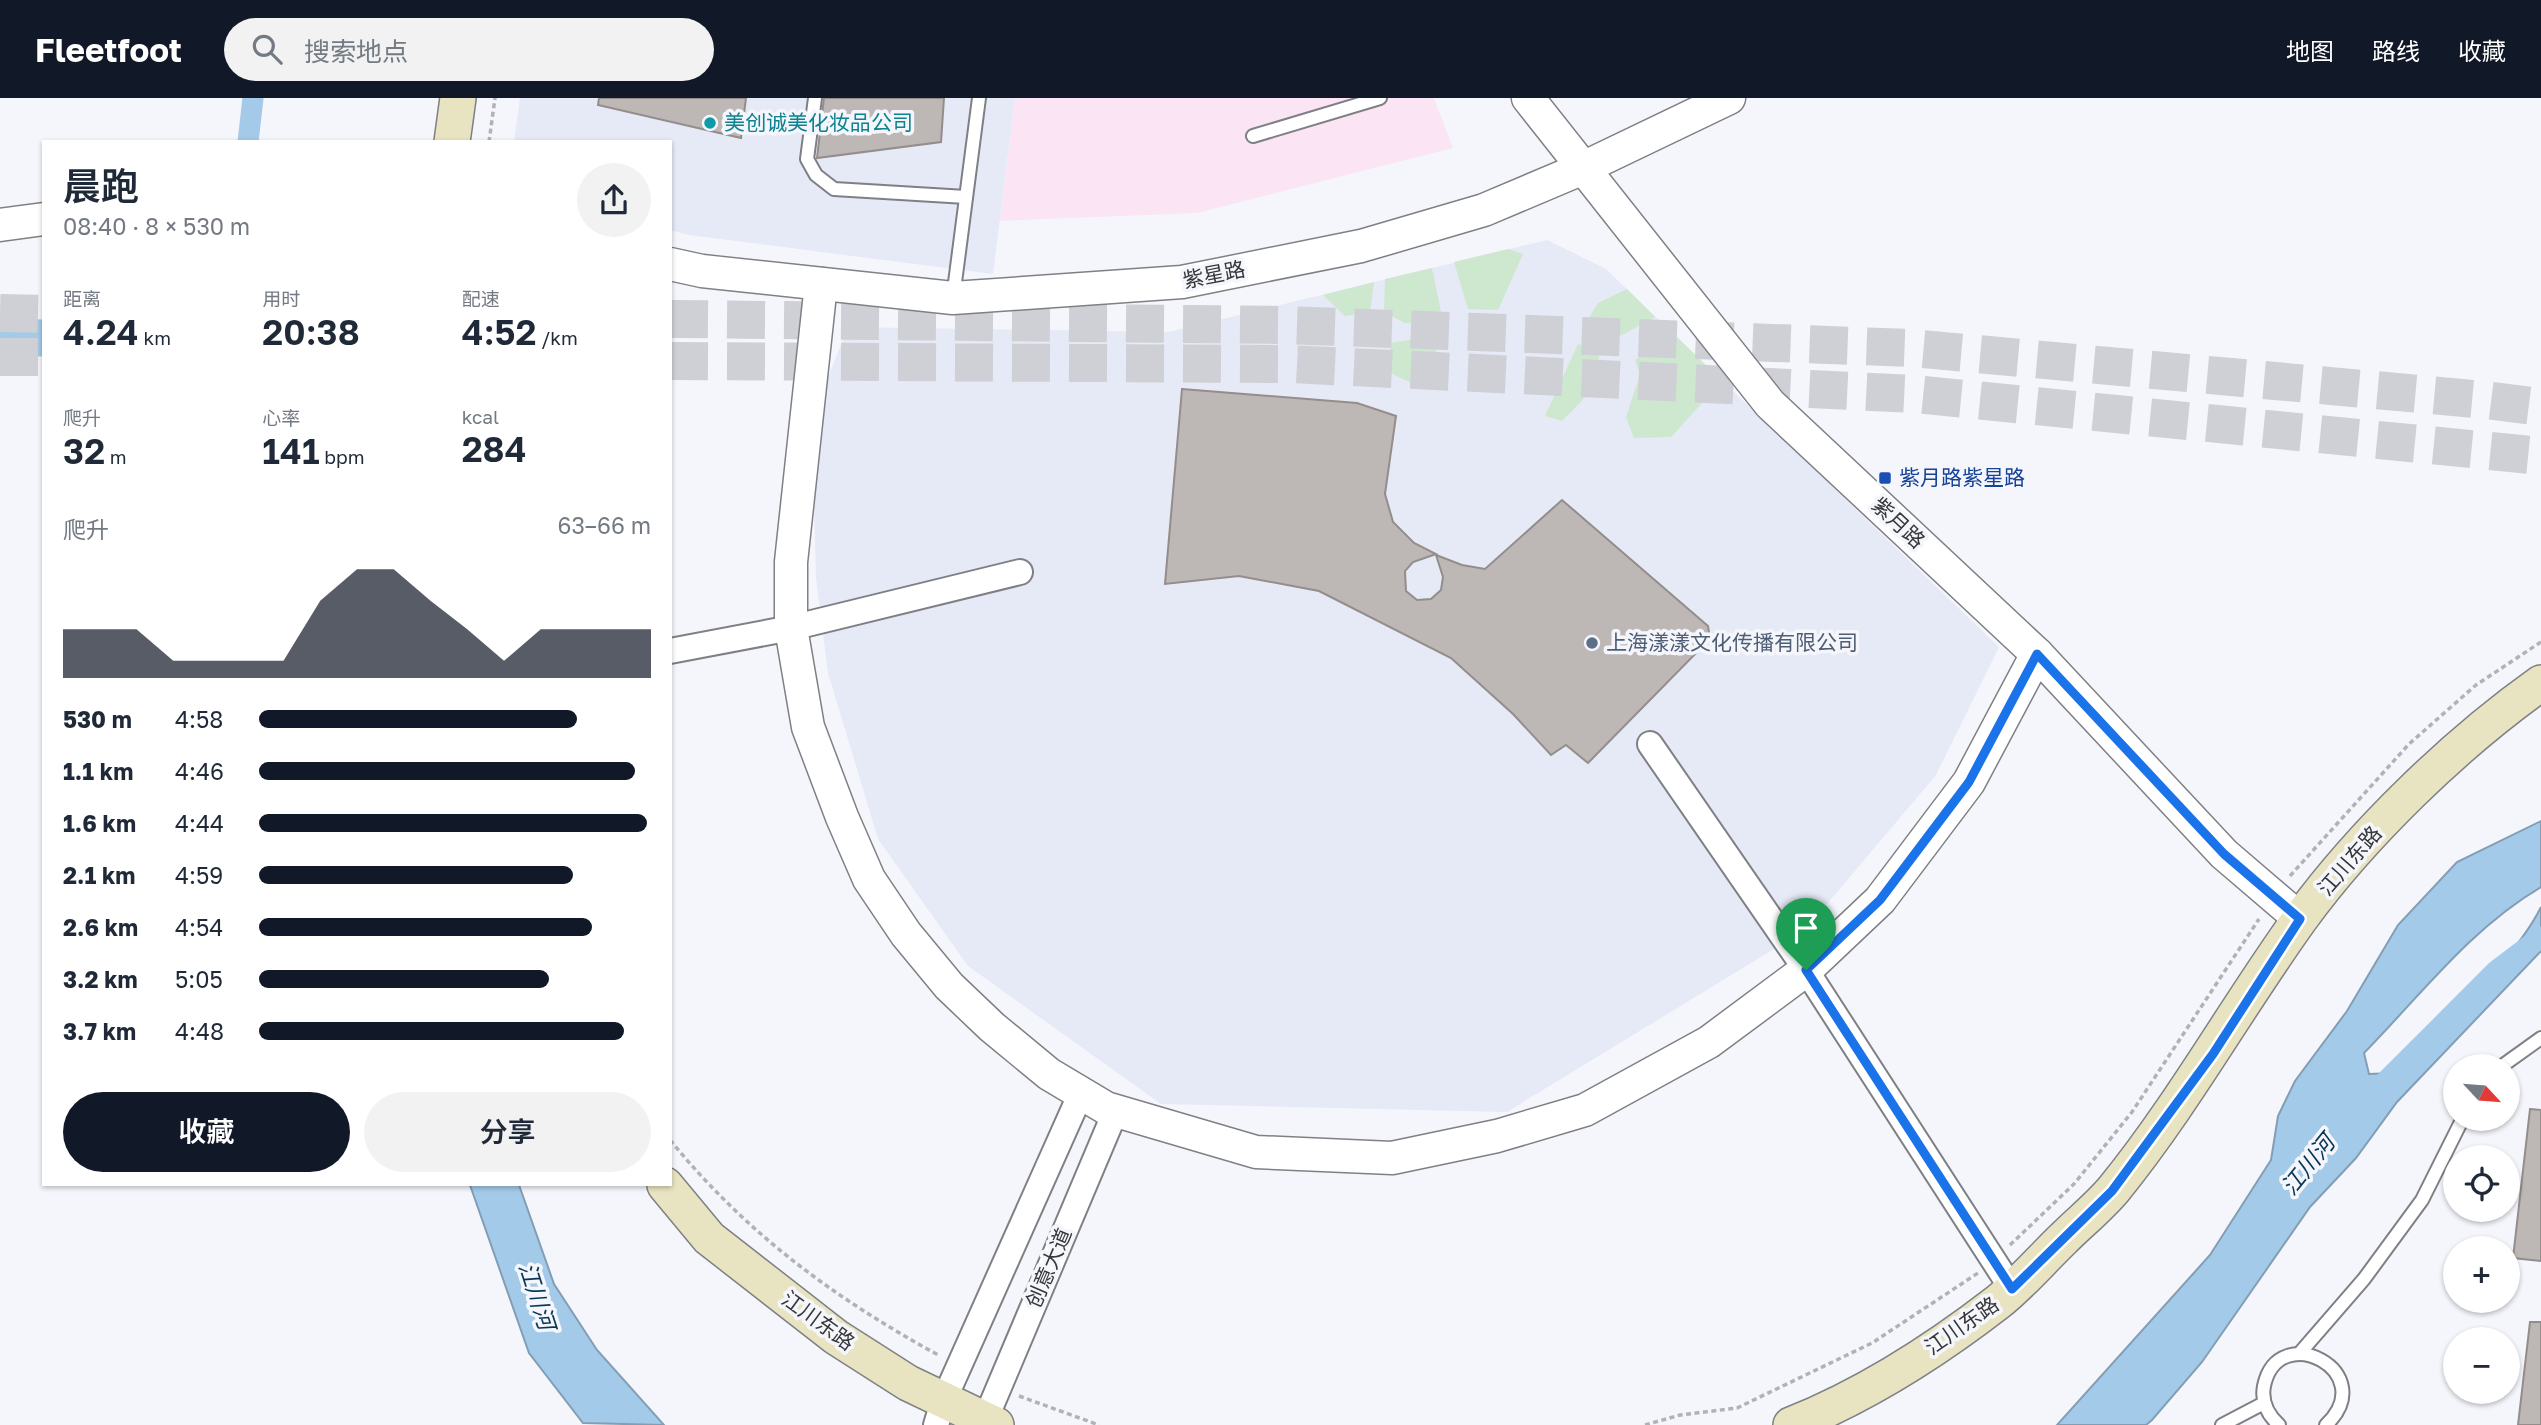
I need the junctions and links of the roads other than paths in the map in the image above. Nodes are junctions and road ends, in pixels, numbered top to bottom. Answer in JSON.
{"nodes":[{"id":1,"x":458,"y":98,"type":"edge"},
{"id":2,"x":815,"y":98,"type":"edge"},
{"id":3,"x":979,"y":98,"type":"edge"},
{"id":4,"x":1380,"y":98,"type":"edge"},
{"id":5,"x":1528,"y":98,"type":"edge"},
{"id":6,"x":1729,"y":98,"type":"edge"},
{"id":7,"x":1253,"y":136,"type":"dead end"},
{"id":8,"x":452,"y":140,"type":"edge"},
{"id":9,"x":1581,"y":169,"type":"junction"},
{"id":10,"x":966,"y":197,"type":"junction"},
{"id":11,"x":42,"y":219,"type":"edge"},
{"id":12,"x":0,"y":225,"type":"edge"},
{"id":13,"x":672,"y":264,"type":"edge"},
{"id":14,"x":821,"y":284,"type":"junction"},
{"id":15,"x":953,"y":298,"type":"junction"},
{"id":16,"x":1020,"y":572,"type":"dead end"},
{"id":17,"x":791,"y":628,"type":"junction"},
{"id":18,"x":672,"y":651,"type":"edge"},
{"id":19,"x":2037,"y":654,"type":"junction"},
{"id":20,"x":2541,"y":683,"type":"edge"},
{"id":21,"x":1650,"y":744,"type":"dead end"},
{"id":22,"x":2300,"y":919,"type":"junction"},
{"id":23,"x":1806,"y":970,"type":"junction"},
{"id":24,"x":2541,"y":1038,"type":"edge"},
{"id":25,"x":2519,"y":1054,"type":"edge"},
{"id":26,"x":1081,"y":1093,"type":"junction"},
{"id":27,"x":1116,"y":1110,"type":"junction"},
{"id":28,"x":2456,"y":1131,"type":"edge"},
{"id":29,"x":666,"y":1186,"type":"edge"},
{"id":30,"x":2003,"y":1274,"type":"junction"},
{"id":31,"x":2299,"y":1354,"type":"junction"},
{"id":32,"x":2264,"y":1403,"type":"junction"},
{"id":33,"x":939,"y":1413,"type":"edge"},
{"id":34,"x":988,"y":1423,"type":"edge"},
{"id":35,"x":1791,"y":1425,"type":"edge"},
{"id":36,"x":2222,"y":1425,"type":"edge"},
{"id":37,"x":2279,"y":1425,"type":"edge"},
{"id":38,"x":2326,"y":1425,"type":"edge"}],
"edges":[{"from":1,"to":8,"type":"main road"},
{"from":2,"to":10,"type":"lane"},
{"from":3,"to":10,"type":"lane"},
{"from":4,"to":7,"type":"lane"},
{"from":5,"to":9,"type":"street","name":"紫月路"},
{"from":6,"to":9,"type":"street","name":"紫星路"},
{"from":9,"to":15,"type":"street","name":"紫星路"},
{"from":9,"to":19,"type":"street","name":"紫月路"},
{"from":10,"to":15,"type":"lane"},
{"from":11,"to":12,"type":"street"},
{"from":13,"to":14,"type":"street","name":"紫星路"},
{"from":14,"to":15,"type":"street","name":"紫星路"},
{"from":14,"to":17,"type":"street"},
{"from":16,"to":17,"type":"street"},
{"from":17,"to":18,"type":"street"},
{"from":17,"to":26,"type":"street"},
{"from":19,"to":22,"type":"street","name":"紫月路"},
{"from":19,"to":23,"type":"street"},
{"from":20,"to":22,"type":"main road","name":"江川东路"},
{"from":21,"to":23,"type":"street"},
{"from":22,"to":30,"type":"main road","name":"江川东路"},
{"from":23,"to":27,"type":"street"},
{"from":23,"to":30,"type":"street"},
{"from":24,"to":25,"type":"lane"},
{"from":26,"to":27,"type":"street"},
{"from":26,"to":33,"type":"street"},
{"from":27,"to":34,"type":"street","name":"创意大道"},
{"from":28,"to":31,"type":"lane"},
{"from":29,"to":33,"type":"main road","name":"江川东路"},
{"from":30,"to":35,"type":"main road","name":"江川东路"},
{"from":31,"to":32,"type":"lane"},
{"from":31,"to":38,"type":"lane"},
{"from":32,"to":36,"type":"lane"},
{"from":32,"to":37,"type":"lane"},
{"from":33,"to":34,"type":"main road","name":"江川东路"}]}
